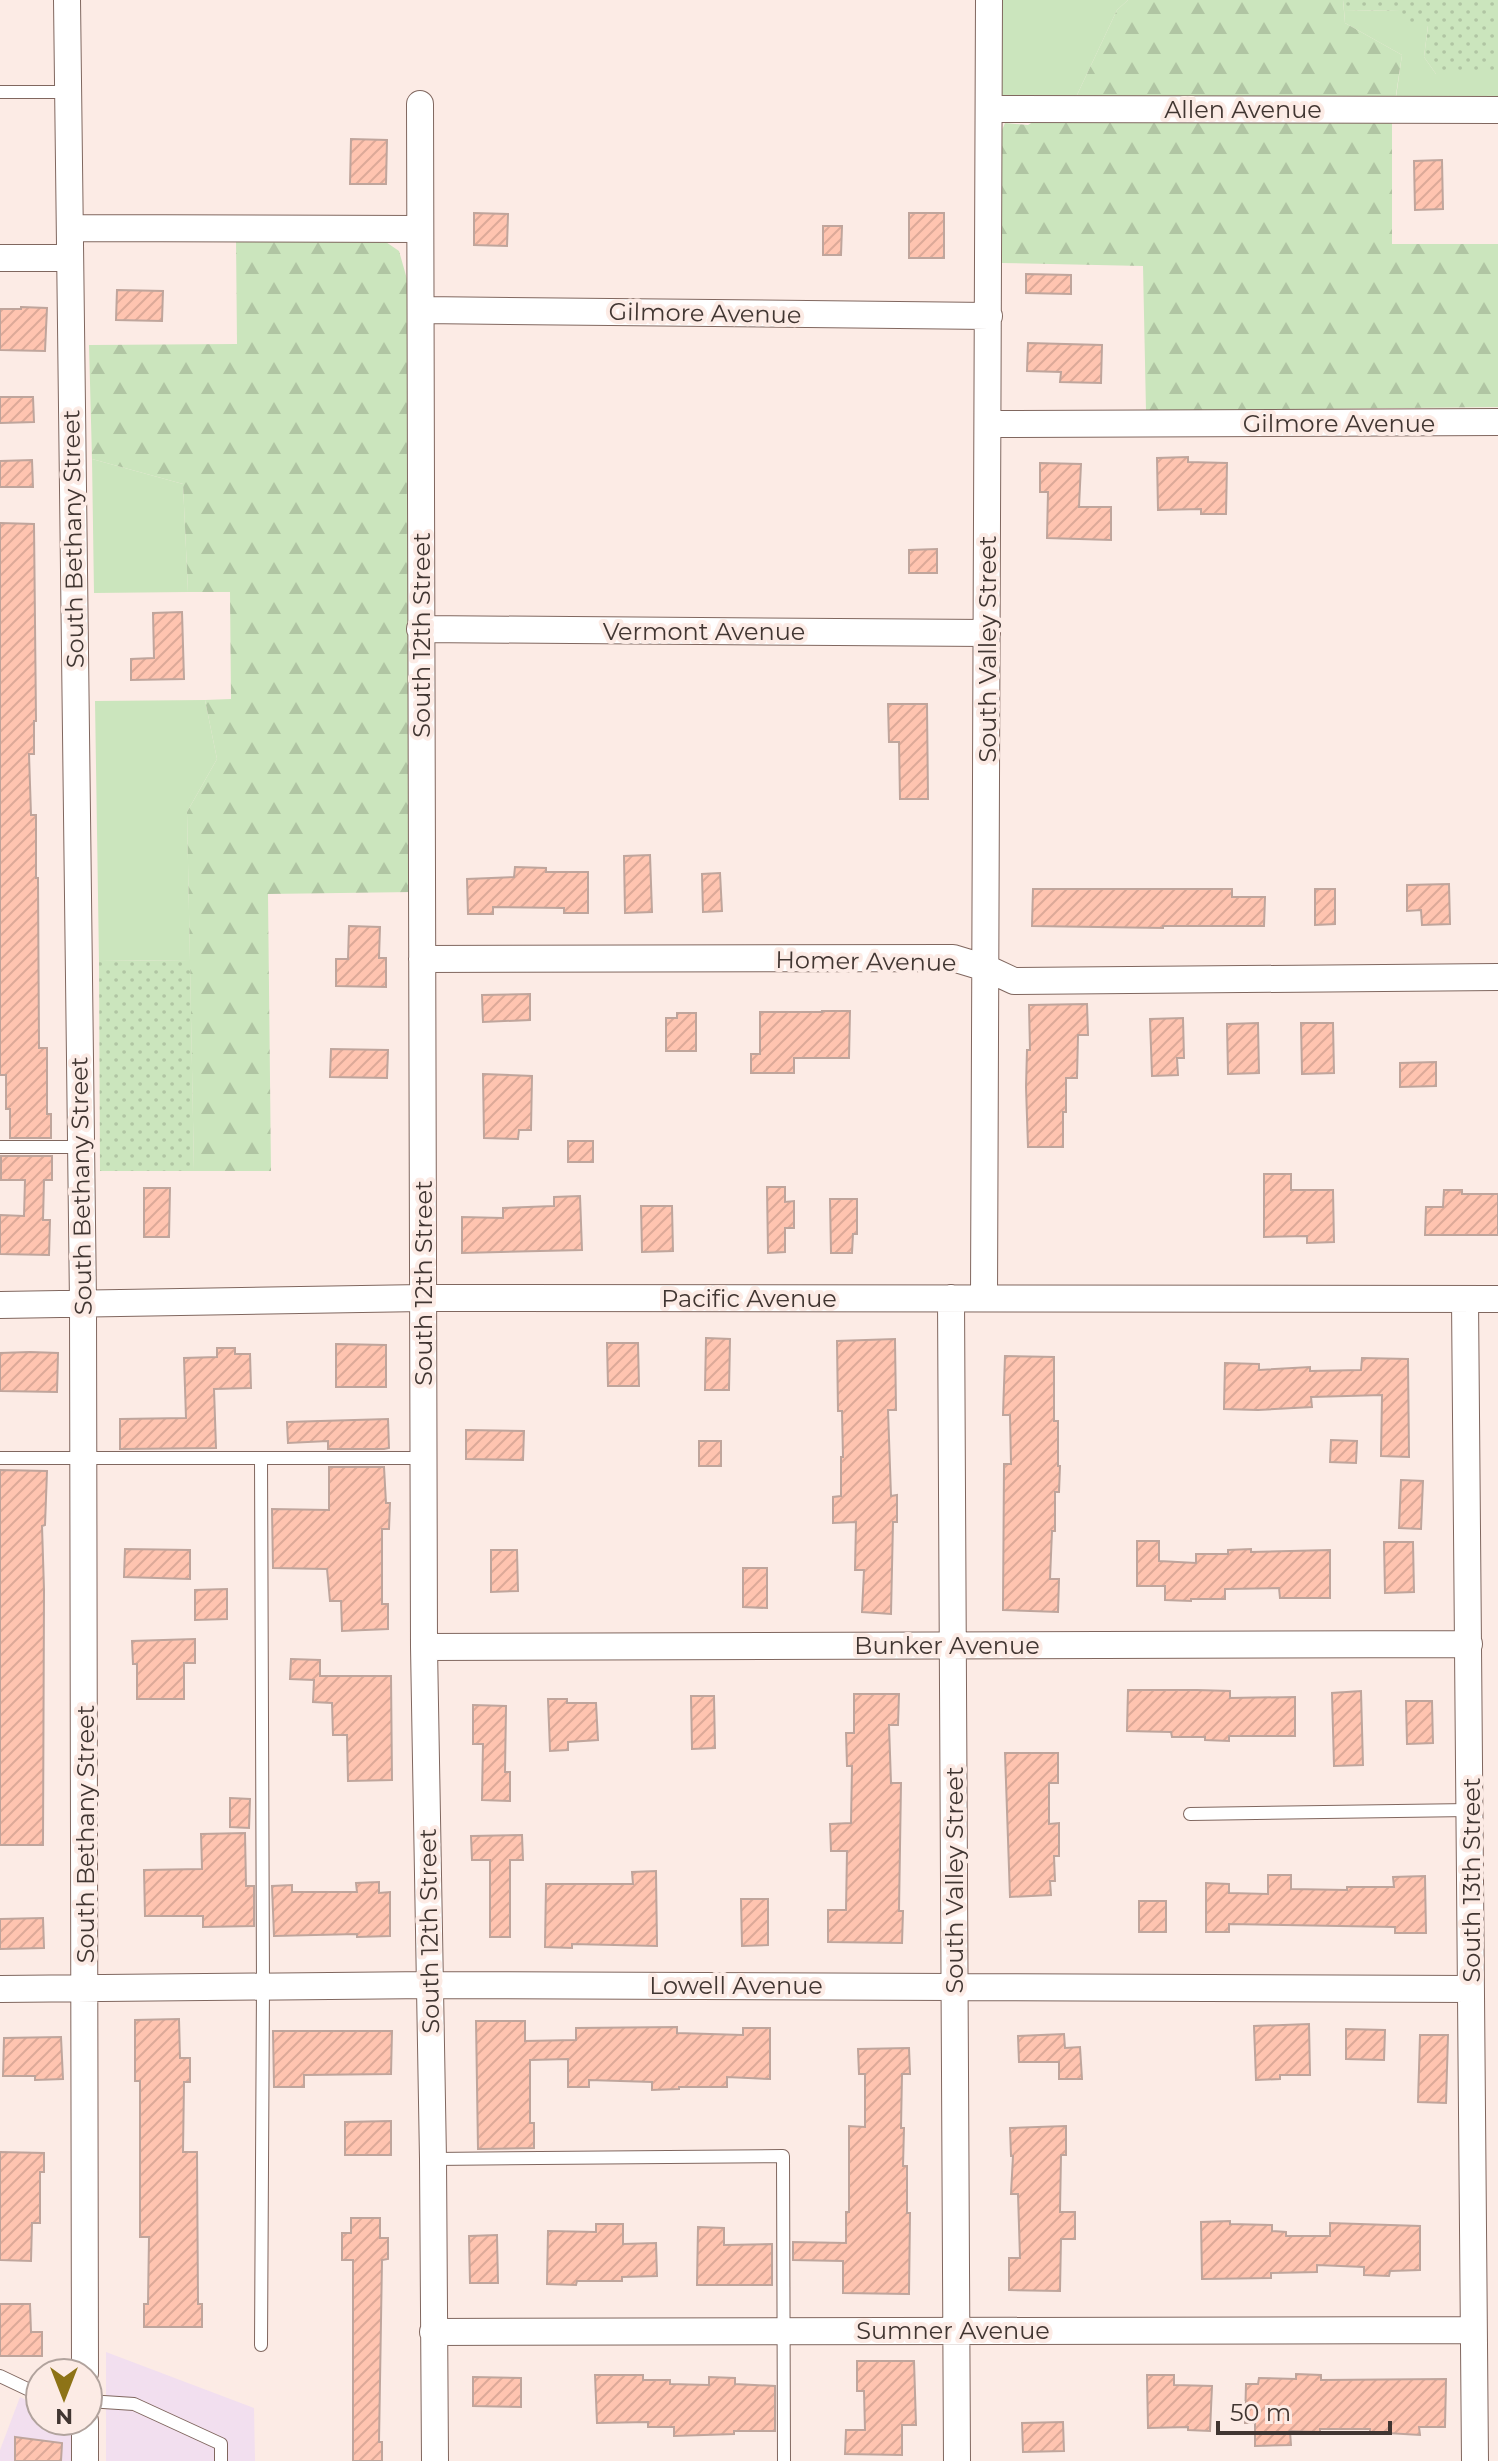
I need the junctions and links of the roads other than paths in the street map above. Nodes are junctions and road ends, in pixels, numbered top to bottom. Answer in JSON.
{"nodes":[{"id":1,"x":67,"y":0,"type":"edge"},
{"id":2,"x":989,"y":0,"type":"edge"},
{"id":3,"x":0,"y":92,"type":"edge"},
{"id":4,"x":68,"y":92,"type":"junction"},
{"id":5,"x":420,"y":104,"type":"dead end"},
{"id":6,"x":989,"y":109,"type":"junction"},
{"id":7,"x":1498,"y":110,"type":"edge"},
{"id":8,"x":70,"y":228,"type":"junction"},
{"id":9,"x":419,"y":229,"type":"junction"},
{"id":10,"x":0,"y":258,"type":"edge"},
{"id":11,"x":70,"y":258,"type":"junction"},
{"id":12,"x":422,"y":310,"type":"junction"},
{"id":13,"x":989,"y":316,"type":"junction"},
{"id":14,"x":1498,"y":422,"type":"edge"},
{"id":15,"x":989,"y":424,"type":"junction"},
{"id":16,"x":420,"y":629,"type":"junction"},
{"id":17,"x":987,"y":633,"type":"junction"},
{"id":18,"x":422,"y":959,"type":"junction"},
{"id":19,"x":986,"y":968,"type":"junction"},
{"id":20,"x":1498,"y":977,"type":"edge"},
{"id":21,"x":0,"y":1147,"type":"edge"},
{"id":22,"x":81,"y":1147,"type":"junction"},
{"id":23,"x":423,"y":1298,"type":"junction"},
{"id":24,"x":951,"y":1298,"type":"junction"},
{"id":25,"x":984,"y":1298,"type":"junction"},
{"id":26,"x":1465,"y":1299,"type":"junction"},
{"id":27,"x":1498,"y":1299,"type":"edge"},
{"id":28,"x":83,"y":1304,"type":"junction"},
{"id":29,"x":0,"y":1305,"type":"edge"},
{"id":30,"x":0,"y":1458,"type":"edge"},
{"id":31,"x":84,"y":1458,"type":"junction"},
{"id":32,"x":261,"y":1458,"type":"junction"},
{"id":33,"x":424,"y":1458,"type":"junction"},
{"id":34,"x":1469,"y":1644,"type":"junction"},
{"id":35,"x":953,"y":1645,"type":"junction"},
{"id":36,"x":424,"y":1647,"type":"junction"},
{"id":37,"x":1470,"y":1810,"type":"junction"},
{"id":38,"x":1190,"y":1814,"type":"dead end"},
{"id":39,"x":431,"y":1985,"type":"junction"},
{"id":40,"x":263,"y":1986,"type":"junction"},
{"id":41,"x":954,"y":1986,"type":"junction"},
{"id":42,"x":86,"y":1988,"type":"junction"},
{"id":43,"x":0,"y":1989,"type":"edge"},
{"id":44,"x":1471,"y":1989,"type":"junction"},
{"id":45,"x":433,"y":2159,"type":"junction"},
{"id":46,"x":783,"y":2330,"type":"junction"},
{"id":47,"x":955,"y":2330,"type":"junction"},
{"id":48,"x":1473,"y":2330,"type":"junction"},
{"id":49,"x":433,"y":2332,"type":"junction"},
{"id":50,"x":261,"y":2345,"type":"dead end"},
{"id":51,"x":85,"y":2357,"type":"edge"},
{"id":52,"x":0,"y":2376,"type":"edge"},
{"id":53,"x":24,"y":2387,"type":"edge"},
{"id":54,"x":104,"y":2402,"type":"edge"},
{"id":55,"x":85,"y":2437,"type":"edge"},
{"id":56,"x":85,"y":2461,"type":"edge"},
{"id":57,"x":221,"y":2461,"type":"edge"},
{"id":58,"x":435,"y":2461,"type":"edge"},
{"id":59,"x":784,"y":2461,"type":"edge"},
{"id":60,"x":957,"y":2461,"type":"edge"},
{"id":61,"x":1475,"y":2461,"type":"edge"}],
"edges":[{"from":1,"to":4,"type":"street","name":"South Bethany Street"},
{"from":2,"to":6,"type":"street","name":"South Valley Street"},
{"from":3,"to":4,"type":"lane"},
{"from":4,"to":8,"type":"street","name":"South Bethany Street"},
{"from":5,"to":9,"type":"street","name":"South 12th Street"},
{"from":6,"to":7,"type":"street","name":"Allen Avenue"},
{"from":6,"to":13,"type":"street","name":"South Valley Street"},
{"from":8,"to":9,"type":"street"},
{"from":8,"to":11,"type":"street","name":"South Bethany Street"},
{"from":9,"to":12,"type":"street","name":"South 12th Street"},
{"from":10,"to":11,"type":"street"},
{"from":11,"to":22,"type":"street","name":"South Bethany Street"},
{"from":12,"to":13,"type":"street","name":"Gilmore Avenue"},
{"from":12,"to":16,"type":"street","name":"South 12th Street"},
{"from":13,"to":15,"type":"street","name":"South Valley Street"},
{"from":14,"to":15,"type":"street","name":"Gilmore Avenue"},
{"from":15,"to":17,"type":"street","name":"South Valley Street"},
{"from":16,"to":17,"type":"street","name":"Vermont Avenue"},
{"from":16,"to":18,"type":"street","name":"South 12th Street"},
{"from":17,"to":19,"type":"street","name":"South Valley Street"},
{"from":18,"to":19,"type":"street","name":"Homer Avenue"},
{"from":18,"to":23,"type":"street","name":"South 12th Street"},
{"from":19,"to":20,"type":"street","name":"Homer Avenue"},
{"from":19,"to":25,"type":"street","name":"South Valley Street"},
{"from":21,"to":22,"type":"lane"},
{"from":22,"to":28,"type":"street","name":"South Bethany Street"},
{"from":23,"to":24,"type":"street","name":"Pacific Avenue"},
{"from":23,"to":28,"type":"street","name":"Pacific Avenue"},
{"from":23,"to":33,"type":"street","name":"South 12th Street"},
{"from":24,"to":25,"type":"street","name":"Pacific Avenue"},
{"from":24,"to":35,"type":"street","name":"South Valley Street"},
{"from":25,"to":26,"type":"street","name":"Pacific Avenue"},
{"from":26,"to":27,"type":"street","name":"Pacific Avenue"},
{"from":26,"to":34,"type":"street","name":"South 13th Street"},
{"from":28,"to":29,"type":"street","name":"Pacific Avenue"},
{"from":28,"to":31,"type":"street","name":"South Bethany Street"},
{"from":30,"to":31,"type":"lane"},
{"from":31,"to":32,"type":"lane"},
{"from":31,"to":42,"type":"street","name":"South Bethany Street"},
{"from":32,"to":33,"type":"lane"},
{"from":32,"to":40,"type":"lane"},
{"from":33,"to":36,"type":"street","name":"South 12th Street"},
{"from":34,"to":35,"type":"street","name":"Bunker Avenue"},
{"from":34,"to":37,"type":"street","name":"South 13th Street"},
{"from":35,"to":36,"type":"street","name":"Bunker Avenue"},
{"from":35,"to":41,"type":"street","name":"South Valley Street"},
{"from":36,"to":39,"type":"street","name":"South 12th Street"},
{"from":37,"to":38,"type":"lane"},
{"from":37,"to":44,"type":"street","name":"South 13th Street"},
{"from":39,"to":40,"type":"street","name":"Lowell Avenue"},
{"from":39,"to":41,"type":"street","name":"Lowell Avenue"},
{"from":39,"to":45,"type":"street","name":"South 12th Street"},
{"from":40,"to":42,"type":"street","name":"Lowell Avenue"},
{"from":40,"to":50,"type":"lane"},
{"from":41,"to":44,"type":"street","name":"Lowell Avenue"},
{"from":41,"to":47,"type":"street","name":"South Valley Street"},
{"from":42,"to":43,"type":"street","name":"Lowell Avenue"},
{"from":42,"to":51,"type":"street","name":"South Bethany Street"},
{"from":44,"to":48,"type":"street","name":"South 13th Street"},
{"from":45,"to":46,"type":"lane"},
{"from":45,"to":49,"type":"street","name":"South 12th Street"},
{"from":46,"to":47,"type":"street","name":"Sumner Avenue"},
{"from":46,"to":49,"type":"street","name":"Sumner Avenue"},
{"from":46,"to":59,"type":"lane"},
{"from":47,"to":48,"type":"street","name":"Sumner Avenue"},
{"from":47,"to":60,"type":"street","name":"South Valley Street"},
{"from":48,"to":61,"type":"street","name":"South 13th Street"},
{"from":49,"to":58,"type":"street","name":"South 12th Street"},
{"from":52,"to":53,"type":"lane"},
{"from":54,"to":57,"type":"lane"},
{"from":55,"to":56,"type":"street"}]}
